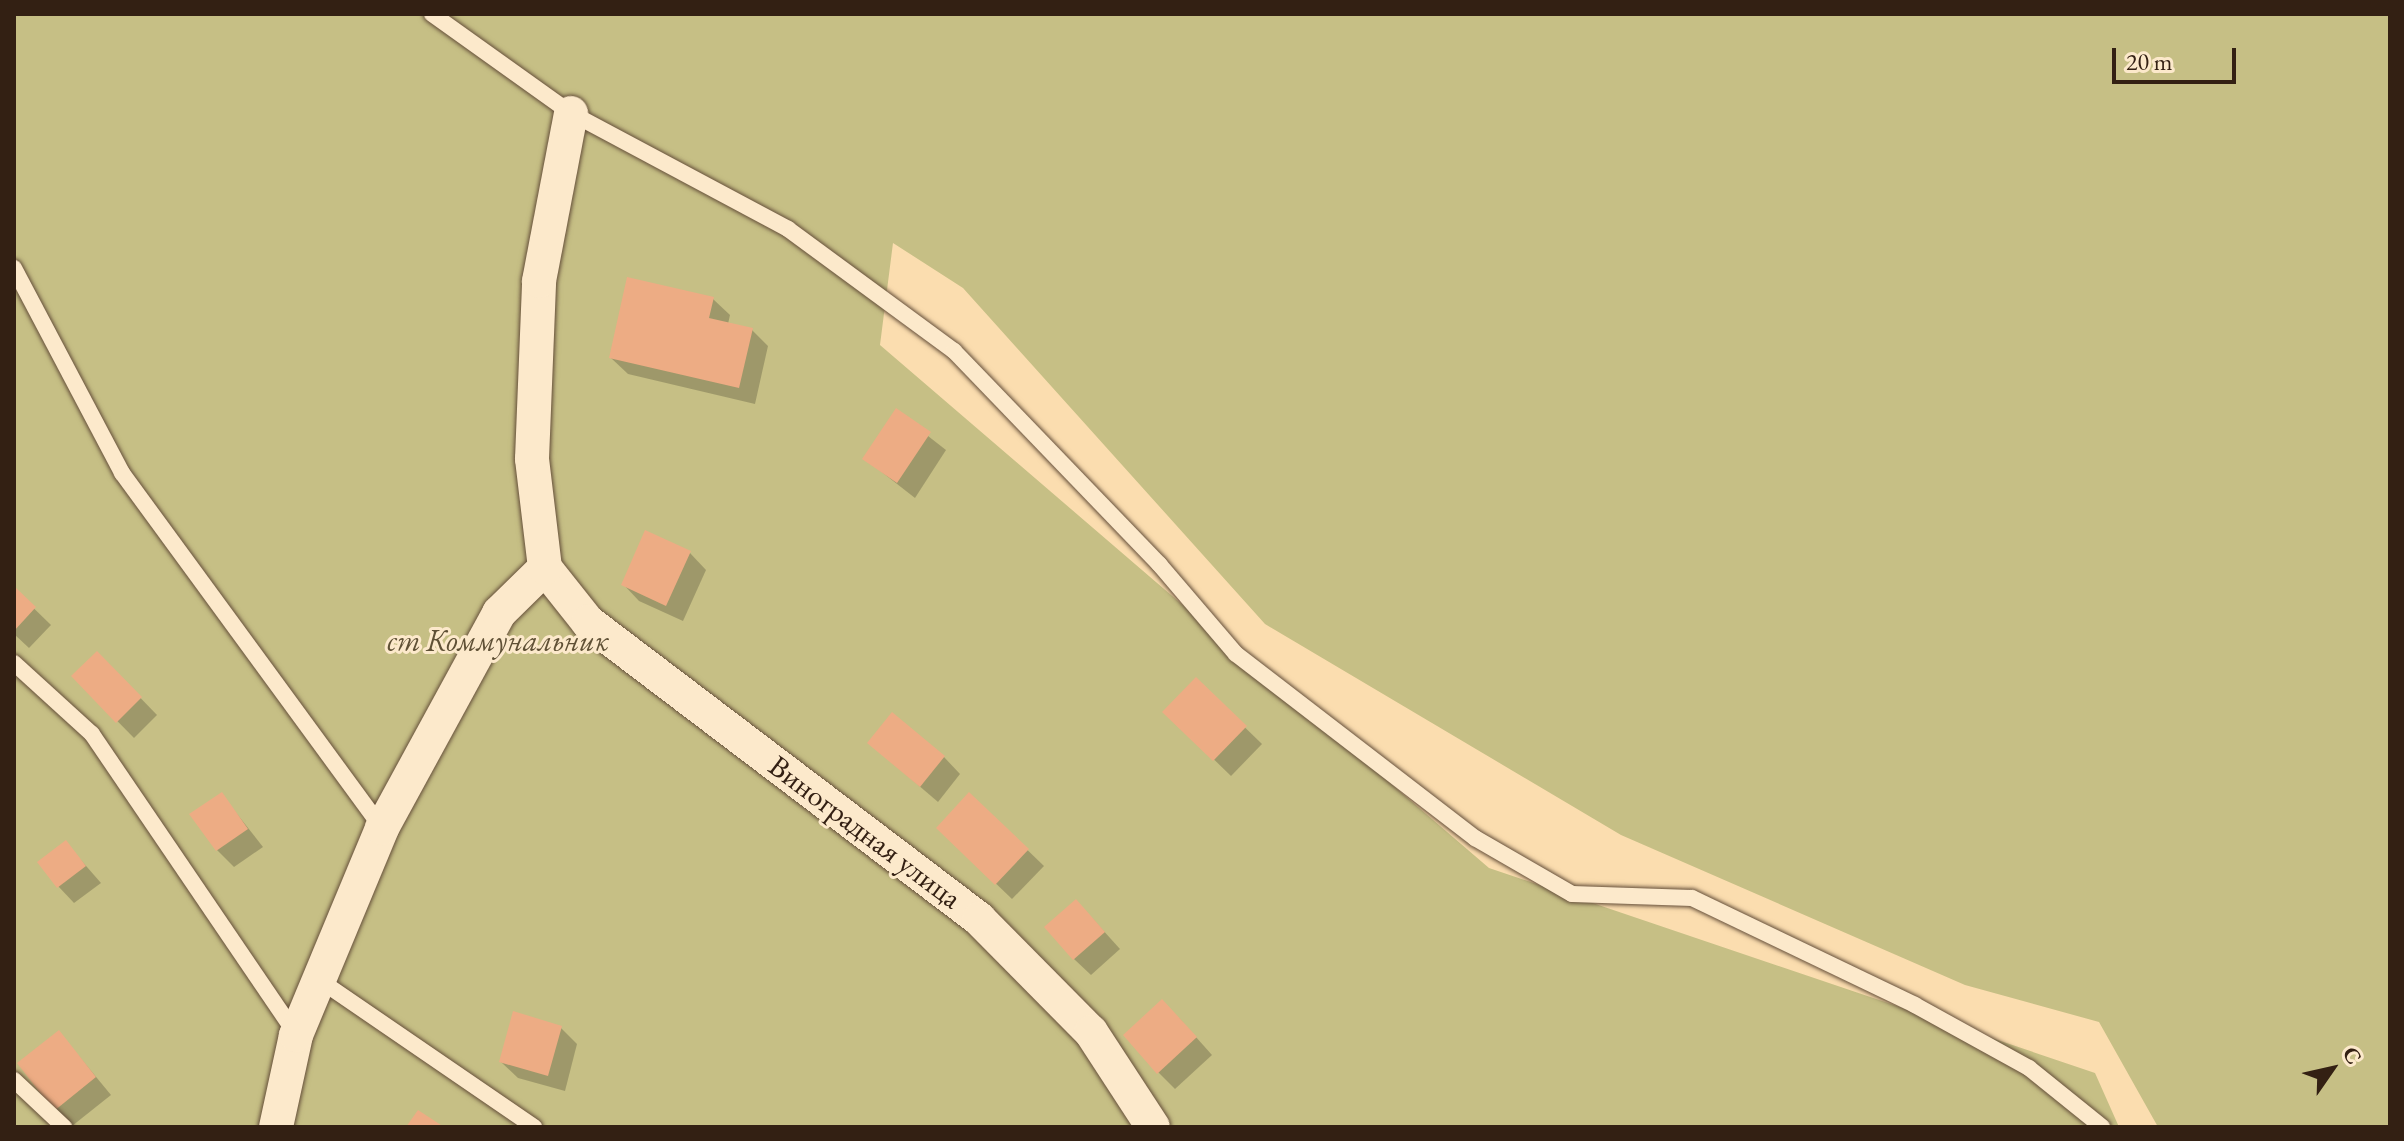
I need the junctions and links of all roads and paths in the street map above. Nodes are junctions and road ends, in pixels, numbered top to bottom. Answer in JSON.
{"nodes":[{"id":1,"x":432,"y":14,"type":"edge"},
{"id":2,"x":571,"y":113,"type":"junction"},
{"id":3,"x":14,"y":268,"type":"edge"},
{"id":4,"x":545,"y":568,"type":"junction"},
{"id":5,"x":14,"y":663,"type":"edge"},
{"id":6,"x":382,"y":828,"type":"junction"},
{"id":7,"x":318,"y":979,"type":"junction"},
{"id":8,"x":296,"y":1035,"type":"junction"},
{"id":9,"x":14,"y":1080,"type":"edge"},
{"id":10,"x":64,"y":1127,"type":"edge"},
{"id":11,"x":276,"y":1127,"type":"edge"},
{"id":12,"x":534,"y":1127,"type":"edge"},
{"id":13,"x":1153,"y":1127,"type":"edge"},
{"id":14,"x":2102,"y":1127,"type":"edge"}],
"edges":[{"from":1,"to":2,"type":"lane"},
{"from":2,"to":4,"type":"street"},
{"from":2,"to":14,"type":"lane"},
{"from":3,"to":6,"type":"lane"},
{"from":4,"to":6,"type":"street"},
{"from":4,"to":13,"type":"street","name":"Виноградная улица"},
{"from":5,"to":8,"type":"lane"},
{"from":6,"to":7,"type":"street"},
{"from":7,"to":8,"type":"street"},
{"from":7,"to":12,"type":"lane"},
{"from":8,"to":11,"type":"street"},
{"from":9,"to":10,"type":"lane"}]}
